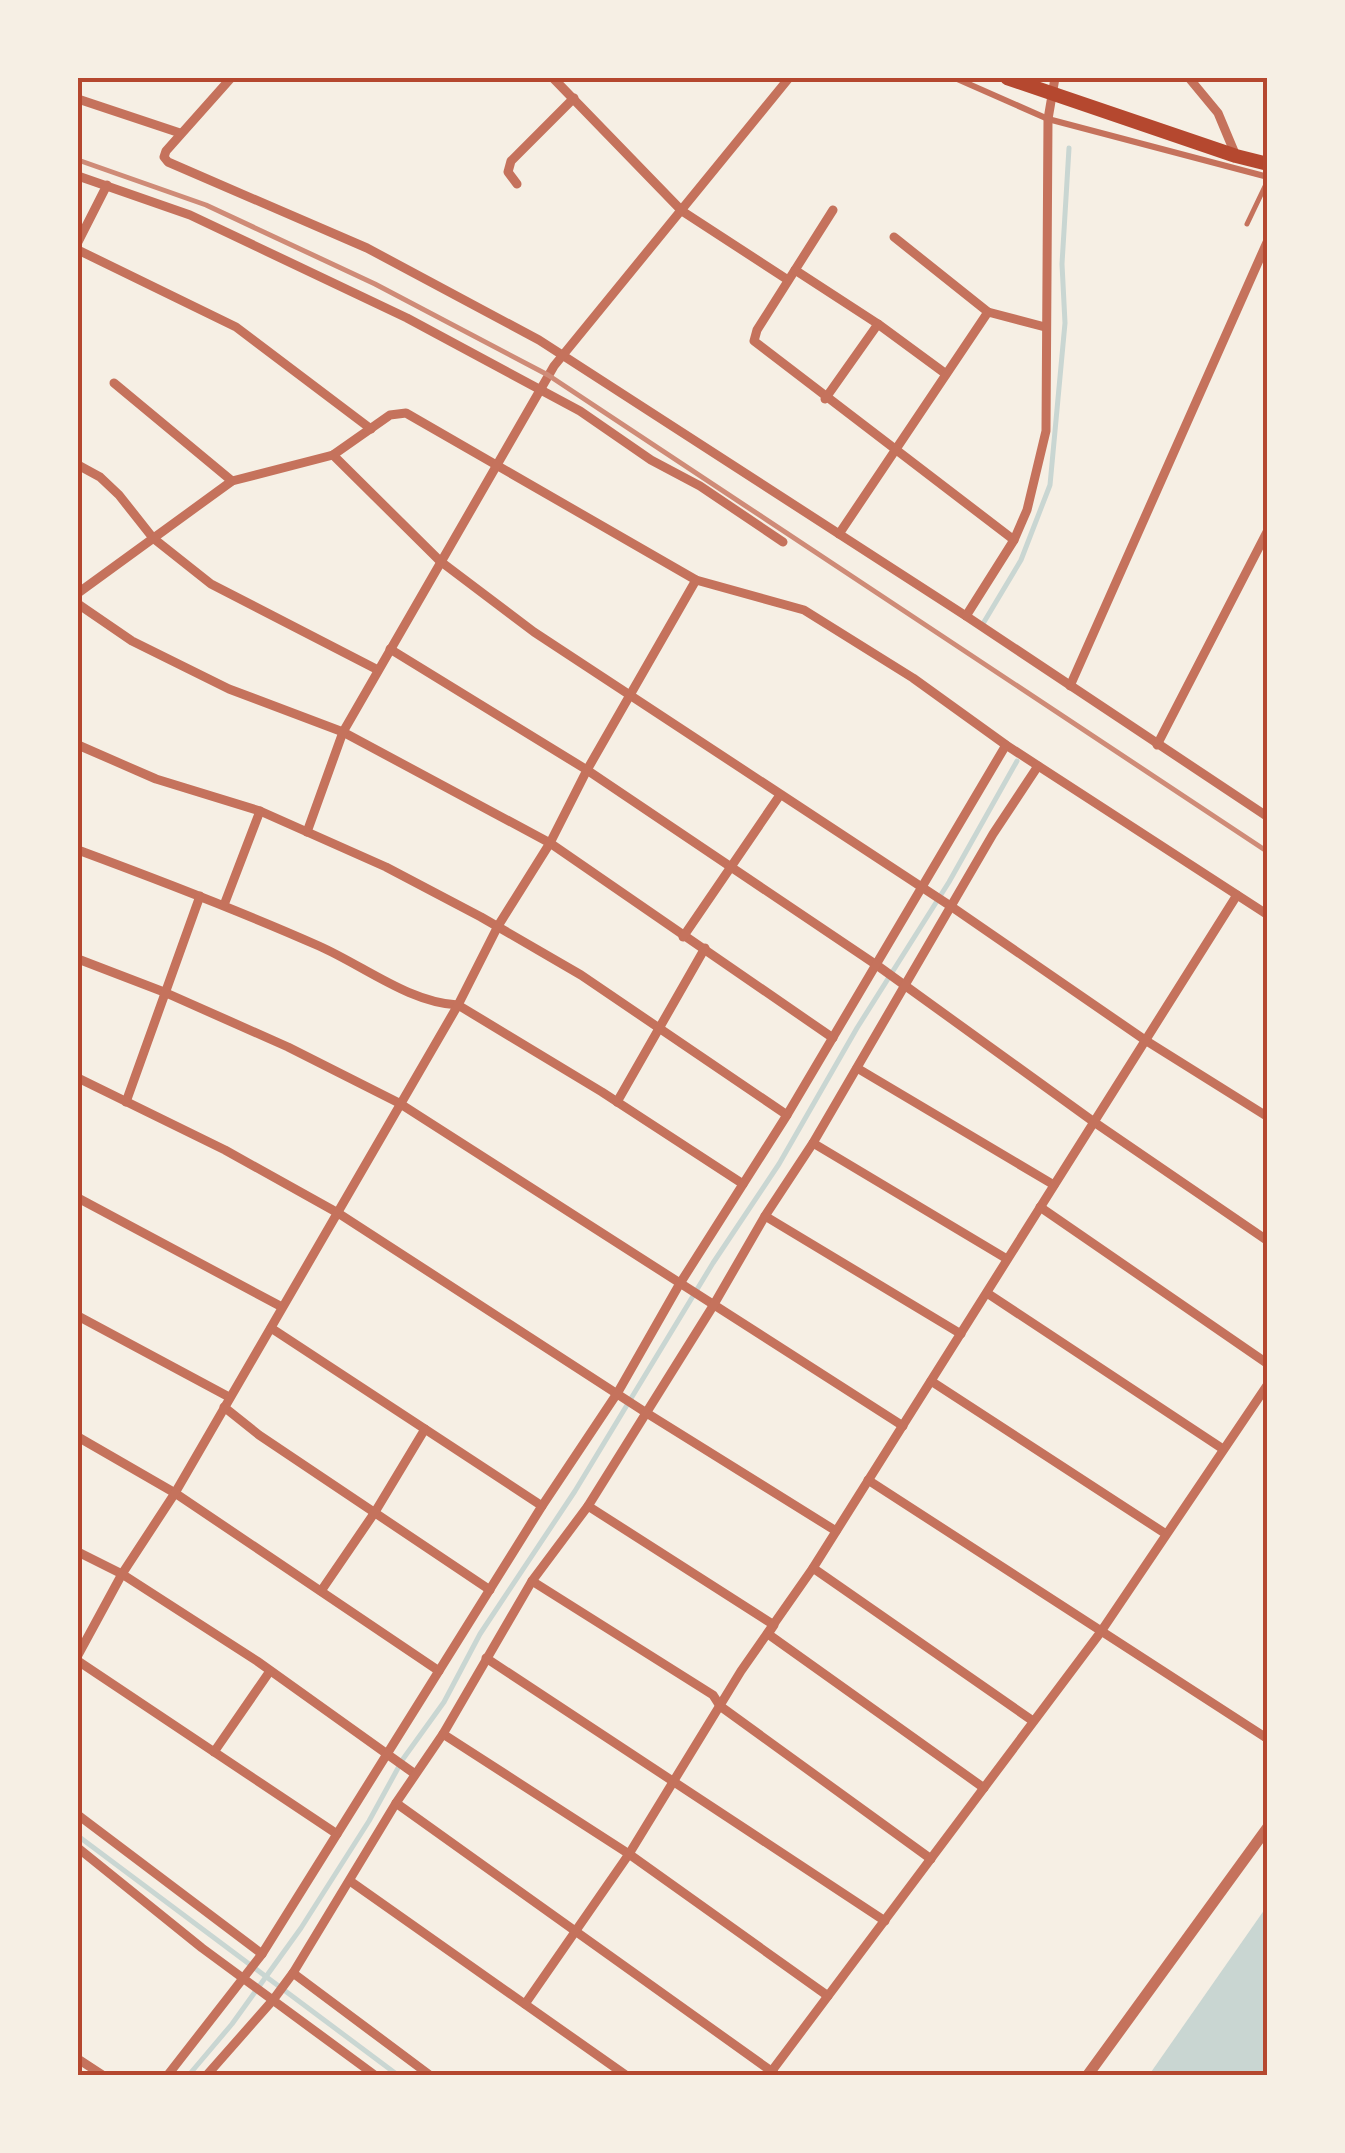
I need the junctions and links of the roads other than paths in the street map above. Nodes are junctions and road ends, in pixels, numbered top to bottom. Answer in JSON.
{"nodes":[{"id":1,"x":231,"y":78,"type":"edge"},
{"id":2,"x":553,"y":78,"type":"edge"},
{"id":3,"x":789,"y":78,"type":"edge"},
{"id":4,"x":956,"y":78,"type":"edge"},
{"id":5,"x":1006,"y":78,"type":"edge"},
{"id":6,"x":1055,"y":78,"type":"edge"},
{"id":7,"x":1189,"y":78,"type":"edge"},
{"id":8,"x":1052,"y":95,"type":"junction"},
{"id":9,"x":574,"y":98,"type":"junction"},
{"id":10,"x":78,"y":99,"type":"edge"},
{"id":11,"x":1048,"y":119,"type":"junction"},
{"id":12,"x":180,"y":134,"type":"junction"},
{"id":13,"x":1236,"y":156,"type":"junction"},
{"id":14,"x":1268,"y":164,"type":"edge"},
{"id":15,"x":78,"y":176,"type":"edge"},
{"id":16,"x":1268,"y":178,"type":"edge"},
{"id":17,"x":517,"y":184,"type":"dead end"},
{"id":18,"x":106,"y":185,"type":"junction"},
{"id":19,"x":833,"y":210,"type":"dead end"},
{"id":20,"x":682,"y":211,"type":"junction"},
{"id":21,"x":1247,"y":224,"type":"dead end"},
{"id":22,"x":894,"y":237,"type":"dead end"},
{"id":23,"x":1268,"y":240,"type":"edge"},
{"id":24,"x":78,"y":246,"type":"edge"},
{"id":25,"x":795,"y":270,"type":"junction"},
{"id":26,"x":788,"y":280,"type":"junction"},
{"id":27,"x":988,"y":312,"type":"junction"},
{"id":28,"x":878,"y":324,"type":"junction"},
{"id":29,"x":1045,"y":327,"type":"junction"},
{"id":30,"x":559,"y":359,"type":"junction"},
{"id":31,"x":946,"y":374,"type":"junction"},
{"id":32,"x":114,"y":383,"type":"dead end"},
{"id":33,"x":540,"y":390,"type":"junction"},
{"id":34,"x":825,"y":398,"type":"junction"},
{"id":35,"x":370,"y":428,"type":"junction"},
{"id":36,"x":895,"y":452,"type":"junction"},
{"id":37,"x":333,"y":455,"type":"junction"},
{"id":38,"x":78,"y":465,"type":"edge"},
{"id":39,"x":497,"y":468,"type":"junction"},
{"id":40,"x":232,"y":481,"type":"junction"},
{"id":41,"x":1268,"y":530,"type":"edge"},
{"id":42,"x":839,"y":534,"type":"junction"},
{"id":43,"x":153,"y":538,"type":"junction"},
{"id":44,"x":1014,"y":540,"type":"junction"},
{"id":45,"x":783,"y":542,"type":"dead end"},
{"id":46,"x":440,"y":561,"type":"junction"},
{"id":47,"x":696,"y":580,"type":"junction"},
{"id":48,"x":78,"y":594,"type":"edge"},
{"id":49,"x":78,"y":604,"type":"edge"},
{"id":50,"x":966,"y":616,"type":"junction"},
{"id":51,"x":390,"y":649,"type":"junction"},
{"id":52,"x":378,"y":670,"type":"junction"},
{"id":53,"x":1070,"y":686,"type":"junction"},
{"id":54,"x":629,"y":695,"type":"junction"},
{"id":55,"x":342,"y":732,"type":"junction"},
{"id":56,"x":1157,"y":744,"type":"junction"},
{"id":57,"x":78,"y":745,"type":"edge"},
{"id":58,"x":1006,"y":745,"type":"junction"},
{"id":59,"x":1038,"y":766,"type":"junction"},
{"id":60,"x":587,"y":770,"type":"junction"},
{"id":61,"x":780,"y":795,"type":"junction"},
{"id":62,"x":260,"y":810,"type":"junction"},
{"id":63,"x":1268,"y":817,"type":"edge"},
{"id":64,"x":307,"y":832,"type":"junction"},
{"id":65,"x":550,"y":843,"type":"junction"},
{"id":66,"x":78,"y":850,"type":"edge"},
{"id":67,"x":732,"y":869,"type":"junction"},
{"id":68,"x":925,"y":890,"type":"junction"},
{"id":69,"x":1237,"y":895,"type":"junction"},
{"id":70,"x":200,"y":896,"type":"junction"},
{"id":71,"x":224,"y":905,"type":"junction"},
{"id":72,"x":949,"y":905,"type":"junction"},
{"id":73,"x":1268,"y":916,"type":"edge"},
{"id":74,"x":498,"y":926,"type":"junction"},
{"id":75,"x":684,"y":937,"type":"junction"},
{"id":76,"x":704,"y":948,"type":"junction"},
{"id":77,"x":78,"y":959,"type":"edge"},
{"id":78,"x":877,"y":966,"type":"junction"},
{"id":79,"x":901,"y":984,"type":"junction"},
{"id":80,"x":164,"y":992,"type":"junction"},
{"id":81,"x":458,"y":1005,"type":"junction"},
{"id":82,"x":660,"y":1028,"type":"junction"},
{"id":83,"x":834,"y":1038,"type":"junction"},
{"id":84,"x":1145,"y":1040,"type":"junction"},
{"id":85,"x":857,"y":1068,"type":"junction"},
{"id":86,"x":78,"y":1078,"type":"edge"},
{"id":87,"x":126,"y":1102,"type":"junction"},
{"id":88,"x":617,"y":1102,"type":"junction"},
{"id":89,"x":399,"y":1104,"type":"junction"},
{"id":90,"x":788,"y":1116,"type":"junction"},
{"id":91,"x":1268,"y":1117,"type":"edge"},
{"id":92,"x":1094,"y":1122,"type":"junction"},
{"id":93,"x":813,"y":1142,"type":"junction"},
{"id":94,"x":743,"y":1184,"type":"junction"},
{"id":95,"x":1054,"y":1185,"type":"junction"},
{"id":96,"x":78,"y":1198,"type":"edge"},
{"id":97,"x":1040,"y":1207,"type":"junction"},
{"id":98,"x":338,"y":1213,"type":"junction"},
{"id":99,"x":765,"y":1216,"type":"junction"},
{"id":100,"x":1268,"y":1241,"type":"edge"},
{"id":101,"x":1008,"y":1260,"type":"junction"},
{"id":102,"x":682,"y":1287,"type":"junction"},
{"id":103,"x":987,"y":1292,"type":"junction"},
{"id":104,"x":710,"y":1304,"type":"junction"},
{"id":105,"x":282,"y":1308,"type":"junction"},
{"id":106,"x":78,"y":1316,"type":"edge"},
{"id":107,"x":271,"y":1328,"type":"junction"},
{"id":108,"x":961,"y":1334,"type":"junction"},
{"id":109,"x":1268,"y":1364,"type":"edge"},
{"id":110,"x":931,"y":1382,"type":"junction"},
{"id":111,"x":1268,"y":1384,"type":"edge"},
{"id":112,"x":621,"y":1394,"type":"junction"},
{"id":113,"x":226,"y":1402,"type":"junction"},
{"id":114,"x":643,"y":1411,"type":"junction"},
{"id":115,"x":903,"y":1426,"type":"junction"},
{"id":116,"x":424,"y":1430,"type":"junction"},
{"id":117,"x":78,"y":1437,"type":"edge"},
{"id":118,"x":1223,"y":1449,"type":"junction"},
{"id":119,"x":868,"y":1480,"type":"junction"},
{"id":120,"x":175,"y":1492,"type":"junction"},
{"id":121,"x":542,"y":1506,"type":"junction"},
{"id":122,"x":588,"y":1506,"type":"junction"},
{"id":123,"x":375,"y":1512,"type":"junction"},
{"id":124,"x":836,"y":1531,"type":"junction"},
{"id":125,"x":1166,"y":1534,"type":"junction"},
{"id":126,"x":78,"y":1552,"type":"edge"},
{"id":127,"x":813,"y":1568,"type":"junction"},
{"id":128,"x":122,"y":1574,"type":"junction"},
{"id":129,"x":532,"y":1581,"type":"junction"},
{"id":130,"x":490,"y":1590,"type":"junction"},
{"id":131,"x":321,"y":1591,"type":"junction"},
{"id":132,"x":771,"y":1629,"type":"junction"},
{"id":133,"x":1100,"y":1632,"type":"junction"},
{"id":134,"x":78,"y":1658,"type":"edge"},
{"id":135,"x":486,"y":1658,"type":"junction"},
{"id":136,"x":270,"y":1671,"type":"junction"},
{"id":137,"x":440,"y":1671,"type":"junction"},
{"id":138,"x":720,"y":1706,"type":"junction"},
{"id":139,"x":1033,"y":1721,"type":"junction"},
{"id":140,"x":443,"y":1734,"type":"junction"},
{"id":141,"x":1268,"y":1739,"type":"edge"},
{"id":142,"x":214,"y":1752,"type":"junction"},
{"id":143,"x":389,"y":1758,"type":"junction"},
{"id":144,"x":413,"y":1773,"type":"junction"},
{"id":145,"x":674,"y":1782,"type":"junction"},
{"id":146,"x":984,"y":1788,"type":"junction"},
{"id":147,"x":396,"y":1803,"type":"junction"},
{"id":148,"x":78,"y":1815,"type":"edge"},
{"id":149,"x":1268,"y":1827,"type":"edge"},
{"id":150,"x":337,"y":1834,"type":"junction"},
{"id":151,"x":78,"y":1848,"type":"edge"},
{"id":152,"x":629,"y":1854,"type":"junction"},
{"id":153,"x":931,"y":1859,"type":"junction"},
{"id":154,"x":350,"y":1881,"type":"junction"},
{"id":155,"x":884,"y":1921,"type":"junction"},
{"id":156,"x":576,"y":1931,"type":"junction"},
{"id":157,"x":261,"y":1955,"type":"junction"},
{"id":158,"x":291,"y":1976,"type":"junction"},
{"id":159,"x":245,"y":1980,"type":"junction"},
{"id":160,"x":828,"y":1996,"type":"junction"},
{"id":161,"x":273,"y":1999,"type":"junction"},
{"id":162,"x":526,"y":2004,"type":"junction"},
{"id":163,"x":78,"y":2059,"type":"edge"},
{"id":164,"x":772,"y":2074,"type":"edge"},
{"id":165,"x":104,"y":2076,"type":"edge"},
{"id":166,"x":167,"y":2076,"type":"edge"},
{"id":167,"x":206,"y":2076,"type":"edge"},
{"id":168,"x":376,"y":2076,"type":"edge"},
{"id":169,"x":431,"y":2076,"type":"edge"},
{"id":170,"x":627,"y":2076,"type":"edge"},
{"id":171,"x":1088,"y":2076,"type":"edge"}],
"edges":[{"from":1,"to":12,"type":"street"},
{"from":2,"to":9,"type":"street"},
{"from":3,"to":20,"type":"street"},
{"from":4,"to":11,"type":"street"},
{"from":5,"to":8,"type":"main road"},
{"from":6,"to":8,"type":"street"},
{"from":7,"to":13,"type":"street"},
{"from":8,"to":11,"type":"street"},
{"from":8,"to":13,"type":"main road"},
{"from":9,"to":17,"type":"street"},
{"from":9,"to":20,"type":"street"},
{"from":10,"to":12,"type":"street"},
{"from":11,"to":16,"type":"street"},
{"from":11,"to":29,"type":"street"},
{"from":12,"to":30,"type":"street"},
{"from":13,"to":14,"type":"main road"},
{"from":15,"to":18,"type":"street"},
{"from":16,"to":21,"type":"lane"},
{"from":18,"to":24,"type":"street"},
{"from":18,"to":33,"type":"street"},
{"from":19,"to":25,"type":"street"},
{"from":20,"to":26,"type":"street"},
{"from":20,"to":30,"type":"street"},
{"from":22,"to":27,"type":"street"},
{"from":23,"to":53,"type":"street"},
{"from":24,"to":35,"type":"street"},
{"from":25,"to":26,"type":"street"},
{"from":25,"to":28,"type":"street"},
{"from":26,"to":34,"type":"street"},
{"from":27,"to":29,"type":"street"},
{"from":27,"to":31,"type":"street"},
{"from":28,"to":31,"type":"street"},
{"from":28,"to":34,"type":"street"},
{"from":29,"to":44,"type":"street"},
{"from":30,"to":33,"type":"street"},
{"from":30,"to":42,"type":"street"},
{"from":31,"to":36,"type":"street"},
{"from":32,"to":40,"type":"street"},
{"from":33,"to":39,"type":"street"},
{"from":33,"to":45,"type":"street"},
{"from":34,"to":36,"type":"street"},
{"from":35,"to":37,"type":"street"},
{"from":35,"to":39,"type":"street"},
{"from":36,"to":42,"type":"street"},
{"from":36,"to":44,"type":"street"},
{"from":37,"to":40,"type":"street"},
{"from":37,"to":46,"type":"street"},
{"from":38,"to":43,"type":"street"},
{"from":39,"to":46,"type":"street"},
{"from":39,"to":47,"type":"street"},
{"from":40,"to":43,"type":"street"},
{"from":41,"to":56,"type":"street"},
{"from":42,"to":50,"type":"street"},
{"from":43,"to":48,"type":"street"},
{"from":43,"to":52,"type":"street"},
{"from":44,"to":50,"type":"street"},
{"from":46,"to":51,"type":"street"},
{"from":46,"to":54,"type":"street"},
{"from":47,"to":54,"type":"street"},
{"from":47,"to":58,"type":"street"},
{"from":49,"to":55,"type":"street"},
{"from":50,"to":53,"type":"street"},
{"from":51,"to":52,"type":"street"},
{"from":51,"to":60,"type":"street"},
{"from":52,"to":55,"type":"street"},
{"from":53,"to":56,"type":"street"},
{"from":54,"to":60,"type":"street"},
{"from":54,"to":61,"type":"street"},
{"from":55,"to":64,"type":"street"},
{"from":55,"to":65,"type":"street"},
{"from":56,"to":63,"type":"street"},
{"from":57,"to":62,"type":"street"},
{"from":58,"to":59,"type":"street"},
{"from":58,"to":68,"type":"street"},
{"from":59,"to":69,"type":"street"},
{"from":59,"to":72,"type":"street"},
{"from":60,"to":65,"type":"street"},
{"from":60,"to":67,"type":"street"},
{"from":61,"to":67,"type":"street"},
{"from":61,"to":68,"type":"street"},
{"from":62,"to":64,"type":"street"},
{"from":62,"to":71,"type":"street"},
{"from":64,"to":74,"type":"street"},
{"from":65,"to":74,"type":"street"},
{"from":65,"to":75,"type":"street"},
{"from":66,"to":70,"type":"street"},
{"from":67,"to":75,"type":"street"},
{"from":67,"to":78,"type":"street"},
{"from":68,"to":72,"type":"street"},
{"from":68,"to":78,"type":"street"},
{"from":69,"to":73,"type":"street"},
{"from":69,"to":84,"type":"street"},
{"from":70,"to":71,"type":"street"},
{"from":70,"to":80,"type":"street"},
{"from":71,"to":81,"type":"street"},
{"from":72,"to":79,"type":"street"},
{"from":72,"to":84,"type":"street"},
{"from":74,"to":81,"type":"street"},
{"from":74,"to":82,"type":"street"},
{"from":75,"to":76,"type":"street"},
{"from":76,"to":82,"type":"street"},
{"from":76,"to":83,"type":"street"},
{"from":77,"to":80,"type":"street"},
{"from":78,"to":79,"type":"street"},
{"from":78,"to":83,"type":"street"},
{"from":79,"to":85,"type":"street"},
{"from":79,"to":92,"type":"street"},
{"from":80,"to":87,"type":"street"},
{"from":80,"to":89,"type":"street"},
{"from":81,"to":88,"type":"street"},
{"from":81,"to":89,"type":"street"},
{"from":82,"to":88,"type":"street"},
{"from":82,"to":90,"type":"street"},
{"from":83,"to":90,"type":"street"},
{"from":84,"to":91,"type":"street"},
{"from":84,"to":92,"type":"street"},
{"from":85,"to":93,"type":"street"},
{"from":85,"to":95,"type":"street"},
{"from":86,"to":87,"type":"street"},
{"from":87,"to":98,"type":"street"},
{"from":88,"to":94,"type":"street"},
{"from":89,"to":98,"type":"street"},
{"from":89,"to":102,"type":"street"},
{"from":90,"to":94,"type":"street"},
{"from":92,"to":95,"type":"street"},
{"from":92,"to":100,"type":"street"},
{"from":93,"to":99,"type":"street"},
{"from":93,"to":101,"type":"street"},
{"from":94,"to":102,"type":"street"},
{"from":95,"to":97,"type":"street"},
{"from":96,"to":105,"type":"street"},
{"from":97,"to":101,"type":"street"},
{"from":97,"to":109,"type":"street"},
{"from":98,"to":105,"type":"street"},
{"from":98,"to":112,"type":"street"},
{"from":99,"to":104,"type":"street"},
{"from":99,"to":108,"type":"street"},
{"from":101,"to":103,"type":"street"},
{"from":102,"to":104,"type":"street"},
{"from":102,"to":112,"type":"street"},
{"from":103,"to":108,"type":"street"},
{"from":103,"to":118,"type":"street"},
{"from":104,"to":114,"type":"street"},
{"from":104,"to":115,"type":"street"},
{"from":105,"to":107,"type":"street"},
{"from":106,"to":113,"type":"street"},
{"from":107,"to":113,"type":"street"},
{"from":107,"to":116,"type":"street"},
{"from":108,"to":110,"type":"street"},
{"from":110,"to":115,"type":"street"},
{"from":110,"to":125,"type":"street"},
{"from":111,"to":118,"type":"street"},
{"from":112,"to":114,"type":"street"},
{"from":112,"to":121,"type":"street"},
{"from":113,"to":120,"type":"street"},
{"from":113,"to":123,"type":"street"},
{"from":114,"to":122,"type":"street"},
{"from":114,"to":124,"type":"street"},
{"from":115,"to":119,"type":"street"},
{"from":116,"to":121,"type":"street"},
{"from":116,"to":123,"type":"street"},
{"from":117,"to":120,"type":"street"},
{"from":118,"to":125,"type":"street"},
{"from":119,"to":124,"type":"street"},
{"from":119,"to":133,"type":"street"},
{"from":120,"to":128,"type":"street"},
{"from":120,"to":131,"type":"street"},
{"from":121,"to":130,"type":"street"},
{"from":122,"to":129,"type":"street"},
{"from":122,"to":132,"type":"street"},
{"from":123,"to":130,"type":"street"},
{"from":123,"to":131,"type":"street"},
{"from":124,"to":127,"type":"street"},
{"from":125,"to":133,"type":"street"},
{"from":126,"to":128,"type":"street"},
{"from":127,"to":132,"type":"street"},
{"from":127,"to":139,"type":"street"},
{"from":128,"to":134,"type":"street"},
{"from":128,"to":136,"type":"street"},
{"from":129,"to":135,"type":"street"},
{"from":129,"to":138,"type":"street"},
{"from":130,"to":137,"type":"street"},
{"from":131,"to":137,"type":"street"},
{"from":132,"to":138,"type":"street"},
{"from":132,"to":146,"type":"street"},
{"from":133,"to":139,"type":"street"},
{"from":133,"to":141,"type":"street"},
{"from":134,"to":142,"type":"street"},
{"from":135,"to":140,"type":"street"},
{"from":135,"to":145,"type":"street"},
{"from":136,"to":142,"type":"street"},
{"from":136,"to":143,"type":"street"},
{"from":137,"to":143,"type":"street"},
{"from":138,"to":145,"type":"street"},
{"from":138,"to":153,"type":"street"},
{"from":139,"to":146,"type":"street"},
{"from":140,"to":144,"type":"street"},
{"from":140,"to":152,"type":"street"},
{"from":142,"to":150,"type":"street"},
{"from":143,"to":144,"type":"street"},
{"from":143,"to":150,"type":"street"},
{"from":144,"to":147,"type":"street"},
{"from":145,"to":152,"type":"street"},
{"from":145,"to":155,"type":"street"},
{"from":146,"to":153,"type":"street"},
{"from":147,"to":154,"type":"street"},
{"from":147,"to":156,"type":"street"},
{"from":148,"to":157,"type":"street"},
{"from":149,"to":171,"type":"street"},
{"from":150,"to":157,"type":"street"},
{"from":151,"to":159,"type":"street"},
{"from":152,"to":156,"type":"street"},
{"from":152,"to":160,"type":"street"},
{"from":153,"to":155,"type":"street"},
{"from":154,"to":158,"type":"street"},
{"from":154,"to":162,"type":"street"},
{"from":155,"to":160,"type":"street"},
{"from":156,"to":162,"type":"street"},
{"from":156,"to":164,"type":"street"},
{"from":157,"to":159,"type":"street"},
{"from":158,"to":161,"type":"street"},
{"from":158,"to":169,"type":"street"},
{"from":159,"to":161,"type":"street"},
{"from":159,"to":166,"type":"street"},
{"from":160,"to":164,"type":"street"},
{"from":161,"to":167,"type":"street"},
{"from":161,"to":168,"type":"street"},
{"from":162,"to":170,"type":"street"},
{"from":163,"to":165,"type":"street"}]}
